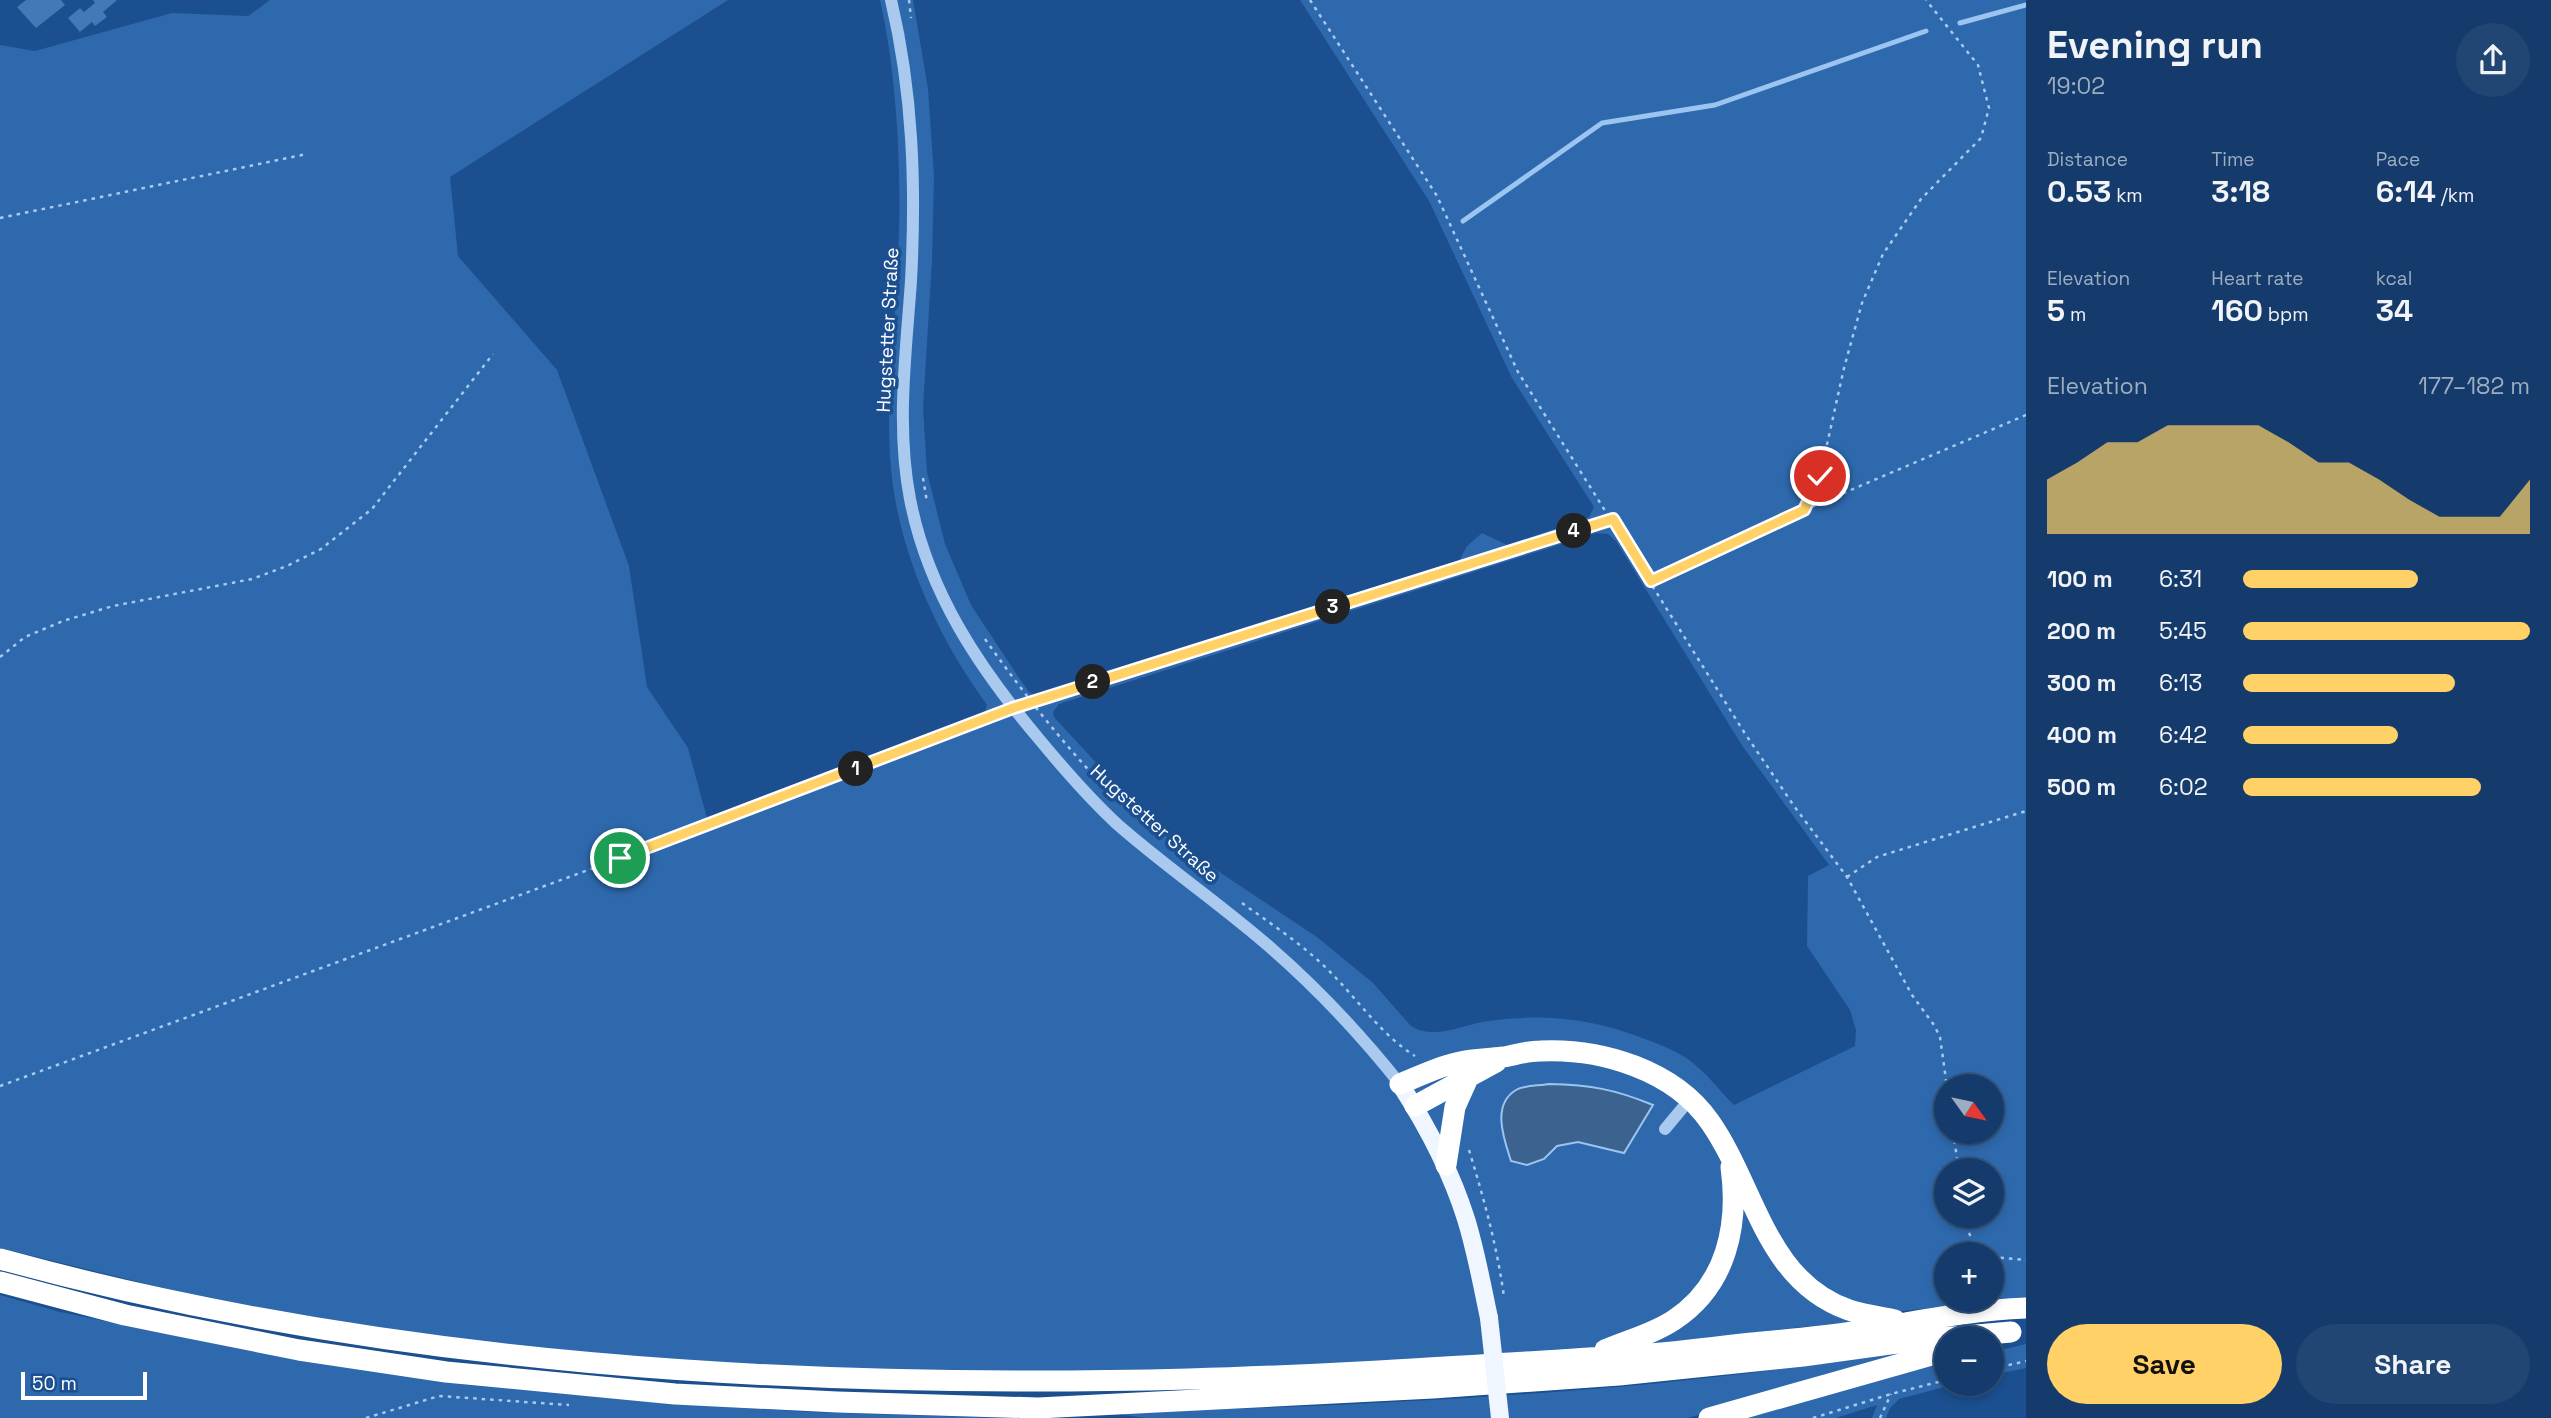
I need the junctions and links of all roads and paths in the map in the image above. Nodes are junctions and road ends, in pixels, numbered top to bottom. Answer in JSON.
{"nodes":[{"id":1,"x":891,"y":0,"type":"edge"},
{"id":2,"x":909,"y":0,"type":"edge"},
{"id":3,"x":1310,"y":0,"type":"edge"},
{"id":4,"x":1926,"y":0,"type":"edge"},
{"id":5,"x":913,"y":27,"type":"dead end"},
{"id":6,"x":307,"y":154,"type":"dead end"},
{"id":7,"x":0,"y":218,"type":"edge"},
{"id":8,"x":493,"y":354,"type":"dead end"},
{"id":9,"x":2026,"y":415,"type":"edge"},
{"id":10,"x":921,"y":466,"type":"dead end"},
{"id":11,"x":928,"y":506,"type":"dead end"},
{"id":12,"x":1804,"y":510,"type":"junction"},
{"id":13,"x":1613,"y":519,"type":"junction"},
{"id":14,"x":1651,"y":581,"type":"junction"},
{"id":15,"x":984,"y":639,"type":"dead end"},
{"id":16,"x":0,"y":657,"type":"edge"},
{"id":17,"x":1030,"y":702,"type":"junction"},
{"id":18,"x":1013,"y":708,"type":"junction"},
{"id":19,"x":2026,"y":811,"type":"edge"},
{"id":20,"x":1847,"y":877,"type":"junction"},
{"id":21,"x":1503,"y":1057,"type":"junction"},
{"id":22,"x":1945,"y":1074,"type":"edge"},
{"id":23,"x":1468,"y":1078,"type":"junction"},
{"id":24,"x":1400,"y":1084,"type":"junction"},
{"id":25,"x":0,"y":1086,"type":"edge"},
{"id":26,"x":1690,"y":1099,"type":"junction"},
{"id":27,"x":1415,"y":1106,"type":"junction"},
{"id":28,"x":1665,"y":1129,"type":"dead end"},
{"id":29,"x":1730,"y":1158,"type":"junction"},
{"id":30,"x":1446,"y":1165,"type":"junction"},
{"id":31,"x":2004,"y":1258,"type":"edge"},
{"id":32,"x":0,"y":1259,"type":"edge"},
{"id":33,"x":2026,"y":1261,"type":"edge"},
{"id":34,"x":0,"y":1282,"type":"edge"},
{"id":35,"x":2026,"y":1308,"type":"edge"},
{"id":36,"x":1911,"y":1322,"type":"junction"},
{"id":37,"x":2019,"y":1330,"type":"edge"},
{"id":38,"x":1934,"y":1354,"type":"edge"},
{"id":39,"x":1590,"y":1357,"type":"junction"},
{"id":40,"x":2026,"y":1361,"type":"edge"},
{"id":41,"x":2004,"y":1366,"type":"edge"},
{"id":42,"x":1934,"y":1383,"type":"edge"},
{"id":43,"x":1891,"y":1394,"type":"junction"},
{"id":44,"x":578,"y":1405,"type":"dead end"},
{"id":45,"x":1038,"y":1408,"type":"junction"},
{"id":46,"x":366,"y":1418,"type":"edge"},
{"id":47,"x":1097,"y":1418,"type":"edge"},
{"id":48,"x":1500,"y":1418,"type":"edge"},
{"id":49,"x":1709,"y":1418,"type":"edge"},
{"id":50,"x":1814,"y":1418,"type":"edge"},
{"id":51,"x":1880,"y":1418,"type":"edge"}],
"edges":[{"from":1,"to":18,"type":"street","name":"Hugstetter Straße"},
{"from":2,"to":5,"type":"path"},
{"from":3,"to":13,"type":"path"},
{"from":4,"to":12,"type":"path"},
{"from":6,"to":7,"type":"path"},
{"from":8,"to":16,"type":"path"},
{"from":9,"to":12,"type":"path"},
{"from":10,"to":11,"type":"path"},
{"from":12,"to":14,"type":"path"},
{"from":13,"to":14,"type":"path"},
{"from":13,"to":17,"type":"path"},
{"from":14,"to":20,"type":"path"},
{"from":15,"to":17,"type":"path"},
{"from":17,"to":18,"type":"path"},
{"from":18,"to":24,"type":"street","name":"Hugstetter Straße"},
{"from":18,"to":25,"type":"path"},
{"from":19,"to":20,"type":"path"},
{"from":20,"to":22,"type":"path"},
{"from":21,"to":23,"type":"highway"},
{"from":21,"to":24,"type":"highway"},
{"from":21,"to":26,"type":"highway"},
{"from":23,"to":27,"type":"highway"},
{"from":23,"to":30,"type":"highway"},
{"from":24,"to":27,"type":"main road","name":"Hugstetter Straße"},
{"from":26,"to":28,"type":"street"},
{"from":26,"to":29,"type":"highway"},
{"from":27,"to":30,"type":"main road","name":"Hugstetter Straße"},
{"from":29,"to":36,"type":"highway"},
{"from":29,"to":39,"type":"highway"},
{"from":30,"to":48,"type":"main road","name":"Hugstetter Straße","bridge":true},
{"from":31,"to":33,"type":"path"},
{"from":32,"to":39,"type":"highway"},
{"from":34,"to":45,"type":"highway"},
{"from":35,"to":36,"type":"highway"},
{"from":36,"to":39,"type":"highway"},
{"from":37,"to":45,"type":"highway"},
{"from":38,"to":49,"type":"highway"},
{"from":40,"to":41,"type":"path"},
{"from":42,"to":43,"type":"path"},
{"from":43,"to":50,"type":"path"},
{"from":43,"to":51,"type":"path"},
{"from":44,"to":46,"type":"path"},
{"from":45,"to":47,"type":"highway"}]}
